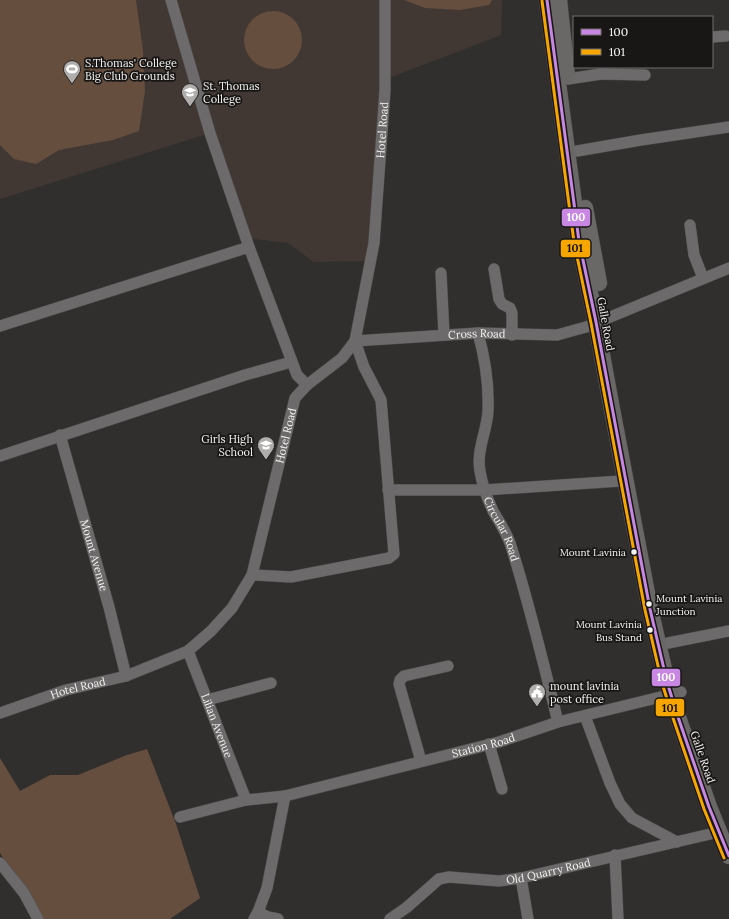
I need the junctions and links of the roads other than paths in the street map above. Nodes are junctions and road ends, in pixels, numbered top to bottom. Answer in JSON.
{"nodes":[{"id":1,"x":171,"y":0,"type":"edge"},
{"id":2,"x":385,"y":0,"type":"edge"},
{"id":3,"x":547,"y":0,"type":"edge"},
{"id":4,"x":559,"y":0,"type":"edge"},
{"id":5,"x":713,"y":36,"type":"edge"},
{"id":6,"x":726,"y":36,"type":"dead end"},
{"id":7,"x":569,"y":55,"type":"edge"},
{"id":8,"x":645,"y":75,"type":"dead end"},
{"id":9,"x":568,"y":79,"type":"junction"},
{"id":10,"x":729,"y":127,"type":"edge"},
{"id":11,"x":576,"y":151,"type":"junction"},
{"id":12,"x":690,"y":225,"type":"dead end"},
{"id":13,"x":249,"y":247,"type":"junction"},
{"id":14,"x":729,"y":268,"type":"edge"},
{"id":15,"x":494,"y":269,"type":"dead end"},
{"id":16,"x":441,"y":273,"type":"dead end"},
{"id":17,"x":703,"y":278,"type":"junction"},
{"id":18,"x":601,"y":320,"type":"junction"},
{"id":19,"x":0,"y":326,"type":"edge"},
{"id":20,"x":478,"y":333,"type":"junction"},
{"id":21,"x":444,"y":335,"type":"junction"},
{"id":22,"x":512,"y":335,"type":"junction"},
{"id":23,"x":356,"y":341,"type":"junction"},
{"id":24,"x":291,"y":362,"type":"junction"},
{"id":25,"x":307,"y":385,"type":"junction"},
{"id":26,"x":60,"y":435,"type":"junction"},
{"id":27,"x":0,"y":456,"type":"edge"},
{"id":28,"x":621,"y":481,"type":"dead end"},
{"id":29,"x":388,"y":490,"type":"junction"},
{"id":30,"x":485,"y":490,"type":"junction"},
{"id":31,"x":252,"y":575,"type":"junction"},
{"id":32,"x":729,"y":631,"type":"edge"},
{"id":33,"x":668,"y":643,"type":"junction"},
{"id":34,"x":188,"y":651,"type":"junction"},
{"id":35,"x":448,"y":666,"type":"dead end"},
{"id":36,"x":126,"y":676,"type":"junction"},
{"id":37,"x":271,"y":683,"type":"dead end"},
{"id":38,"x":676,"y":693,"type":"junction"},
{"id":39,"x":207,"y":700,"type":"junction"},
{"id":40,"x":0,"y":713,"type":"edge"},
{"id":41,"x":585,"y":716,"type":"junction"},
{"id":42,"x":558,"y":722,"type":"junction"},
{"id":43,"x":489,"y":744,"type":"junction"},
{"id":44,"x":421,"y":761,"type":"junction"},
{"id":45,"x":502,"y":789,"type":"dead end"},
{"id":46,"x":285,"y":796,"type":"junction"},
{"id":47,"x":246,"y":800,"type":"junction"},
{"id":48,"x":180,"y":817,"type":"dead end"},
{"id":49,"x":724,"y":830,"type":"edge"},
{"id":50,"x":677,"y":842,"type":"junction"},
{"id":51,"x":615,"y":855,"type":"junction"},
{"id":52,"x":729,"y":856,"type":"edge"},
{"id":53,"x":0,"y":863,"type":"edge"},
{"id":54,"x":521,"y":878,"type":"junction"},
{"id":55,"x":256,"y":916,"type":"edge"},
{"id":56,"x":38,"y":919,"type":"edge"},
{"id":57,"x":278,"y":919,"type":"edge"},
{"id":58,"x":390,"y":919,"type":"edge"},
{"id":59,"x":528,"y":919,"type":"edge"},
{"id":60,"x":618,"y":919,"type":"edge"}],
"edges":[{"from":1,"to":13,"type":"street"},
{"from":2,"to":23,"type":"street","name":"Hotel Road"},
{"from":3,"to":18,"type":"highway","name":"Galle Road"},
{"from":4,"to":7,"type":"highway","name":"Galle Road"},
{"from":5,"to":6,"type":"street"},
{"from":7,"to":9,"type":"highway","name":"Galle Road"},
{"from":8,"to":9,"type":"street"},
{"from":9,"to":11,"type":"highway","name":"Galle Road"},
{"from":10,"to":11,"type":"street"},
{"from":11,"to":18,"type":"highway","name":"Galle Road"},
{"from":12,"to":17,"type":"street"},
{"from":13,"to":19,"type":"street"},
{"from":13,"to":24,"type":"street"},
{"from":14,"to":17,"type":"street","name":"Cross Road"},
{"from":15,"to":22,"type":"street"},
{"from":16,"to":21,"type":"street"},
{"from":17,"to":18,"type":"street","name":"Cross Road"},
{"from":18,"to":22,"type":"street","name":"Cross Road"},
{"from":18,"to":33,"type":"highway","name":"Galle Road"},
{"from":18,"to":38,"type":"highway","name":"Galle Road"},
{"from":20,"to":21,"type":"street","name":"Cross Road"},
{"from":20,"to":22,"type":"street","name":"Cross Road"},
{"from":20,"to":30,"type":"street","name":"Circular Road"},
{"from":21,"to":23,"type":"street","name":"Cross Road"},
{"from":23,"to":25,"type":"street","name":"Hotel Road"},
{"from":23,"to":29,"type":"street"},
{"from":24,"to":25,"type":"street"},
{"from":24,"to":26,"type":"street"},
{"from":25,"to":31,"type":"street","name":"Hotel Road"},
{"from":26,"to":27,"type":"street"},
{"from":26,"to":36,"type":"street","name":"Mount Avenue"},
{"from":28,"to":30,"type":"street"},
{"from":29,"to":30,"type":"street"},
{"from":29,"to":31,"type":"street"},
{"from":30,"to":42,"type":"street","name":"Circular Road"},
{"from":31,"to":34,"type":"street","name":"Hotel Road"},
{"from":32,"to":33,"type":"street"},
{"from":33,"to":38,"type":"highway","name":"Galle Road"},
{"from":34,"to":36,"type":"street","name":"Hotel Road"},
{"from":34,"to":39,"type":"street","name":"Lilian Avenue"},
{"from":35,"to":44,"type":"street"},
{"from":36,"to":40,"type":"street","name":"Hotel Road"},
{"from":37,"to":39,"type":"street"},
{"from":38,"to":41,"type":"street","name":"Station Road"},
{"from":38,"to":49,"type":"highway","name":"Galle Road"},
{"from":39,"to":47,"type":"street","name":"Lilian Avenue"},
{"from":41,"to":42,"type":"street","name":"Station Road"},
{"from":41,"to":50,"type":"street"},
{"from":42,"to":43,"type":"street","name":"Station Road"},
{"from":43,"to":44,"type":"street","name":"Station Road"},
{"from":43,"to":45,"type":"street"},
{"from":44,"to":46,"type":"street","name":"Station Road"},
{"from":46,"to":47,"type":"street","name":"Station Road"},
{"from":46,"to":55,"type":"street"},
{"from":47,"to":48,"type":"street","name":"Station Road"},
{"from":49,"to":50,"type":"street","name":"Old Quarry Road"},
{"from":49,"to":52,"type":"highway","name":"Galle Road"},
{"from":50,"to":51,"type":"street","name":"Old Quarry Road"},
{"from":51,"to":54,"type":"street","name":"Old Quarry Road"},
{"from":51,"to":60,"type":"street"},
{"from":53,"to":56,"type":"street"},
{"from":54,"to":58,"type":"street","name":"Old Quarry Road"},
{"from":54,"to":59,"type":"street"},
{"from":55,"to":57,"type":"street"}]}
